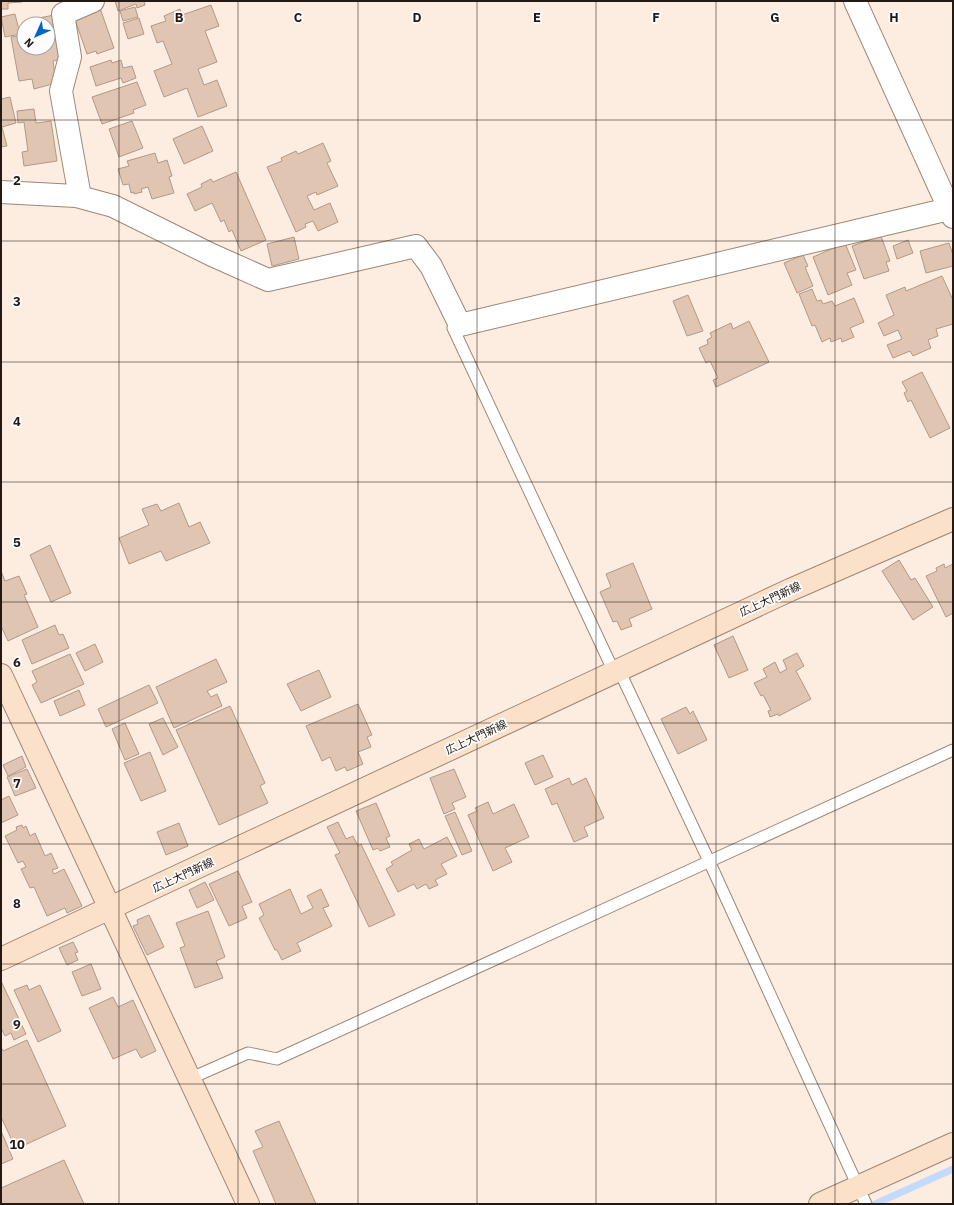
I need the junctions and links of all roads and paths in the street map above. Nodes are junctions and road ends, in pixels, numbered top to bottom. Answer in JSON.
{"nodes":[{"id":1,"x":93,"y":1,"type":"edge"},
{"id":2,"x":854,"y":1,"type":"edge"},
{"id":3,"x":1,"y":192,"type":"edge"},
{"id":4,"x":80,"y":198,"type":"junction"},
{"id":5,"x":951,"y":213,"type":"edge"},
{"id":6,"x":453,"y":328,"type":"dead end"},
{"id":7,"x":953,"y":519,"type":"edge"},
{"id":8,"x":616,"y":671,"type":"junction"},
{"id":9,"x":1,"y":675,"type":"edge"},
{"id":10,"x":953,"y":750,"type":"edge"},
{"id":11,"x":709,"y":861,"type":"junction"},
{"id":12,"x":109,"y":909,"type":"junction"},
{"id":13,"x":1,"y":959,"type":"edge"},
{"id":14,"x":189,"y":1079,"type":"junction"},
{"id":15,"x":953,"y":1144,"type":"edge"},
{"id":16,"x":862,"y":1195,"type":"edge"},
{"id":17,"x":248,"y":1204,"type":"edge"},
{"id":18,"x":820,"y":1204,"type":"edge"}],
"edges":[{"from":1,"to":4,"type":"street"},
{"from":2,"to":5,"type":"street"},
{"from":3,"to":4,"type":"street"},
{"from":4,"to":5,"type":"street"},
{"from":6,"to":8,"type":"lane"},
{"from":7,"to":8,"type":"main road","name":"広上大門新線"},
{"from":8,"to":11,"type":"lane"},
{"from":8,"to":12,"type":"main road","name":"広上大門新線"},
{"from":9,"to":12,"type":"main road"},
{"from":10,"to":11,"type":"lane"},
{"from":11,"to":14,"type":"lane"},
{"from":11,"to":16,"type":"lane"},
{"from":12,"to":13,"type":"main road","name":"広上大門新線"},
{"from":12,"to":14,"type":"main road"},
{"from":14,"to":17,"type":"main road"},
{"from":15,"to":16,"type":"main road"},
{"from":16,"to":18,"type":"main road"}]}
